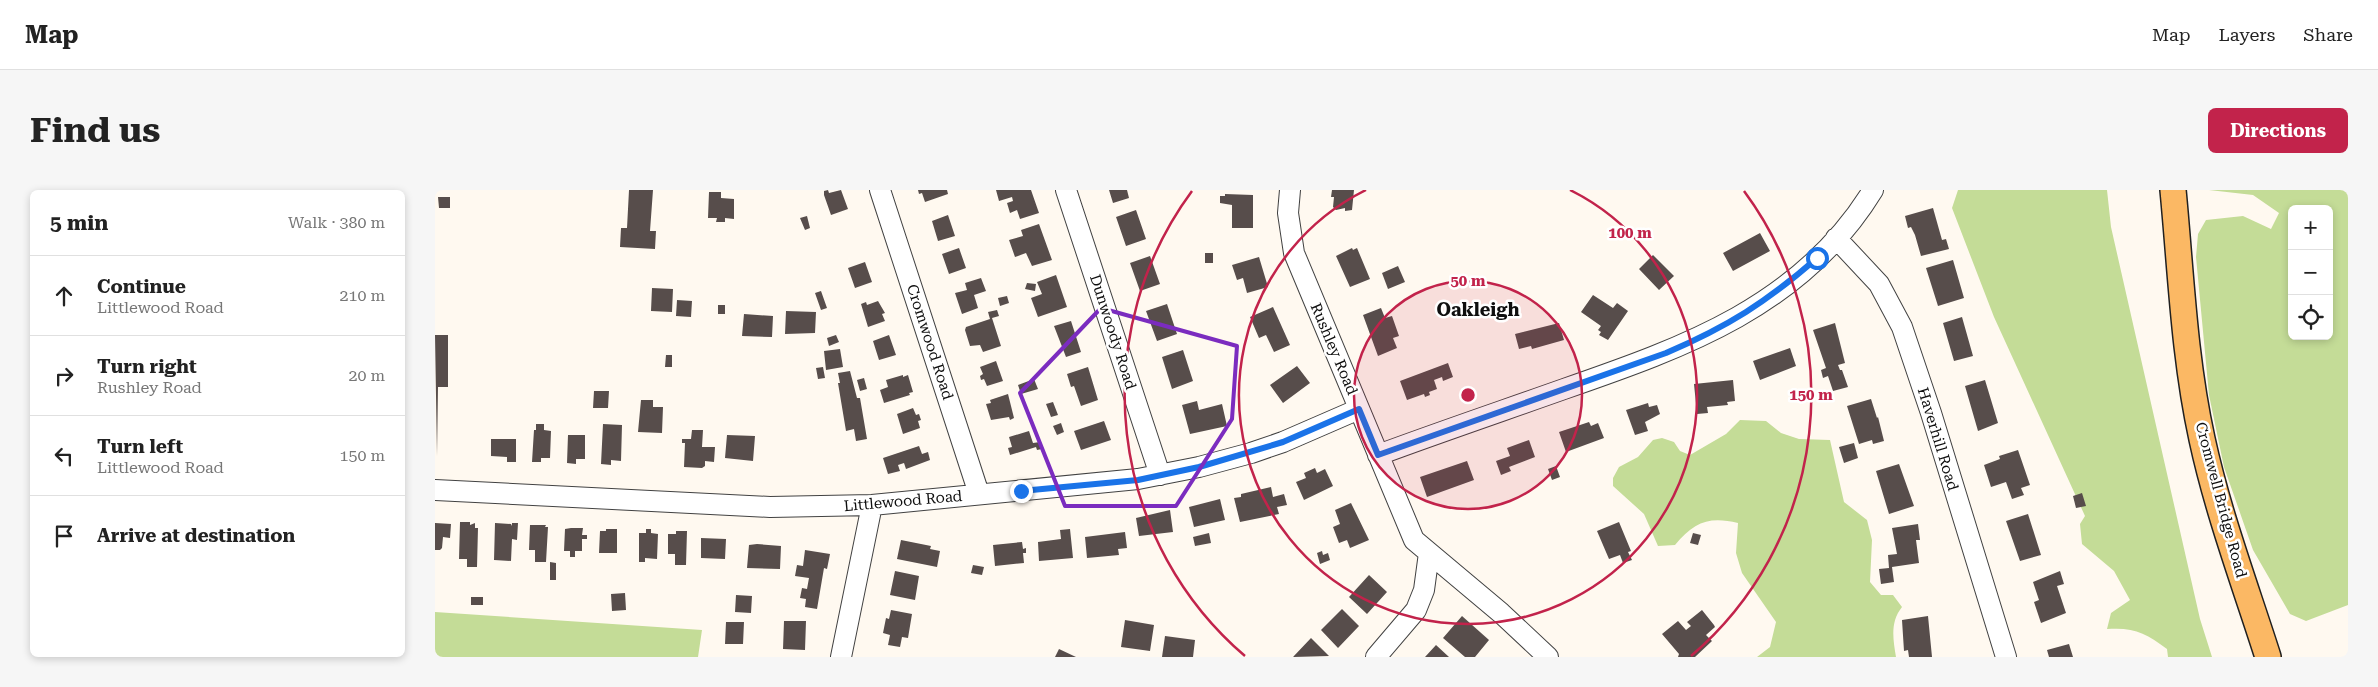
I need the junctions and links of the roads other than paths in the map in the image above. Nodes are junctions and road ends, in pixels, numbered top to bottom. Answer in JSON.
{"nodes":[{"id":1,"x":880,"y":190,"type":"edge"},
{"id":2,"x":1066,"y":190,"type":"edge"},
{"id":3,"x":1290,"y":190,"type":"edge"},
{"id":4,"x":1873,"y":190,"type":"edge"},
{"id":5,"x":2173,"y":190,"type":"edge"},
{"id":6,"x":1836,"y":238,"type":"junction"},
{"id":7,"x":1359,"y":409,"type":"junction"},
{"id":8,"x":1378,"y":455,"type":"junction"},
{"id":9,"x":1160,"y":475,"type":"junction"},
{"id":10,"x":435,"y":490,"type":"edge"},
{"id":11,"x":979,"y":494,"type":"junction"},
{"id":12,"x":872,"y":505,"type":"junction"},
{"id":13,"x":1429,"y":553,"type":"junction"},
{"id":14,"x":841,"y":657,"type":"edge"},
{"id":15,"x":1376,"y":657,"type":"edge"},
{"id":16,"x":1548,"y":657,"type":"edge"},
{"id":17,"x":2006,"y":657,"type":"edge"},
{"id":18,"x":2268,"y":657,"type":"edge"}],
"edges":[{"from":1,"to":11,"type":"street","name":"Cromwood Road"},
{"from":2,"to":9,"type":"street","name":"Dunwoody Road"},
{"from":3,"to":7,"type":"street","name":"Rushley Road"},
{"from":4,"to":6,"type":"street"},
{"from":5,"to":18,"type":"main road","name":"Cromwell Bridge Road"},
{"from":6,"to":8,"type":"street"},
{"from":6,"to":17,"type":"street","name":"Haverhill Road"},
{"from":7,"to":8,"type":"street","name":"Rushley Road"},
{"from":7,"to":9,"type":"street","name":"Littlewood Road"},
{"from":8,"to":13,"type":"street","name":"Rushley Road"},
{"from":9,"to":11,"type":"street","name":"Littlewood Road"},
{"from":10,"to":12,"type":"street","name":"Littlewood Road"},
{"from":11,"to":12,"type":"street","name":"Littlewood Road"},
{"from":12,"to":14,"type":"street"},
{"from":13,"to":15,"type":"street"},
{"from":13,"to":16,"type":"street","name":"Rushley Road"}]}
